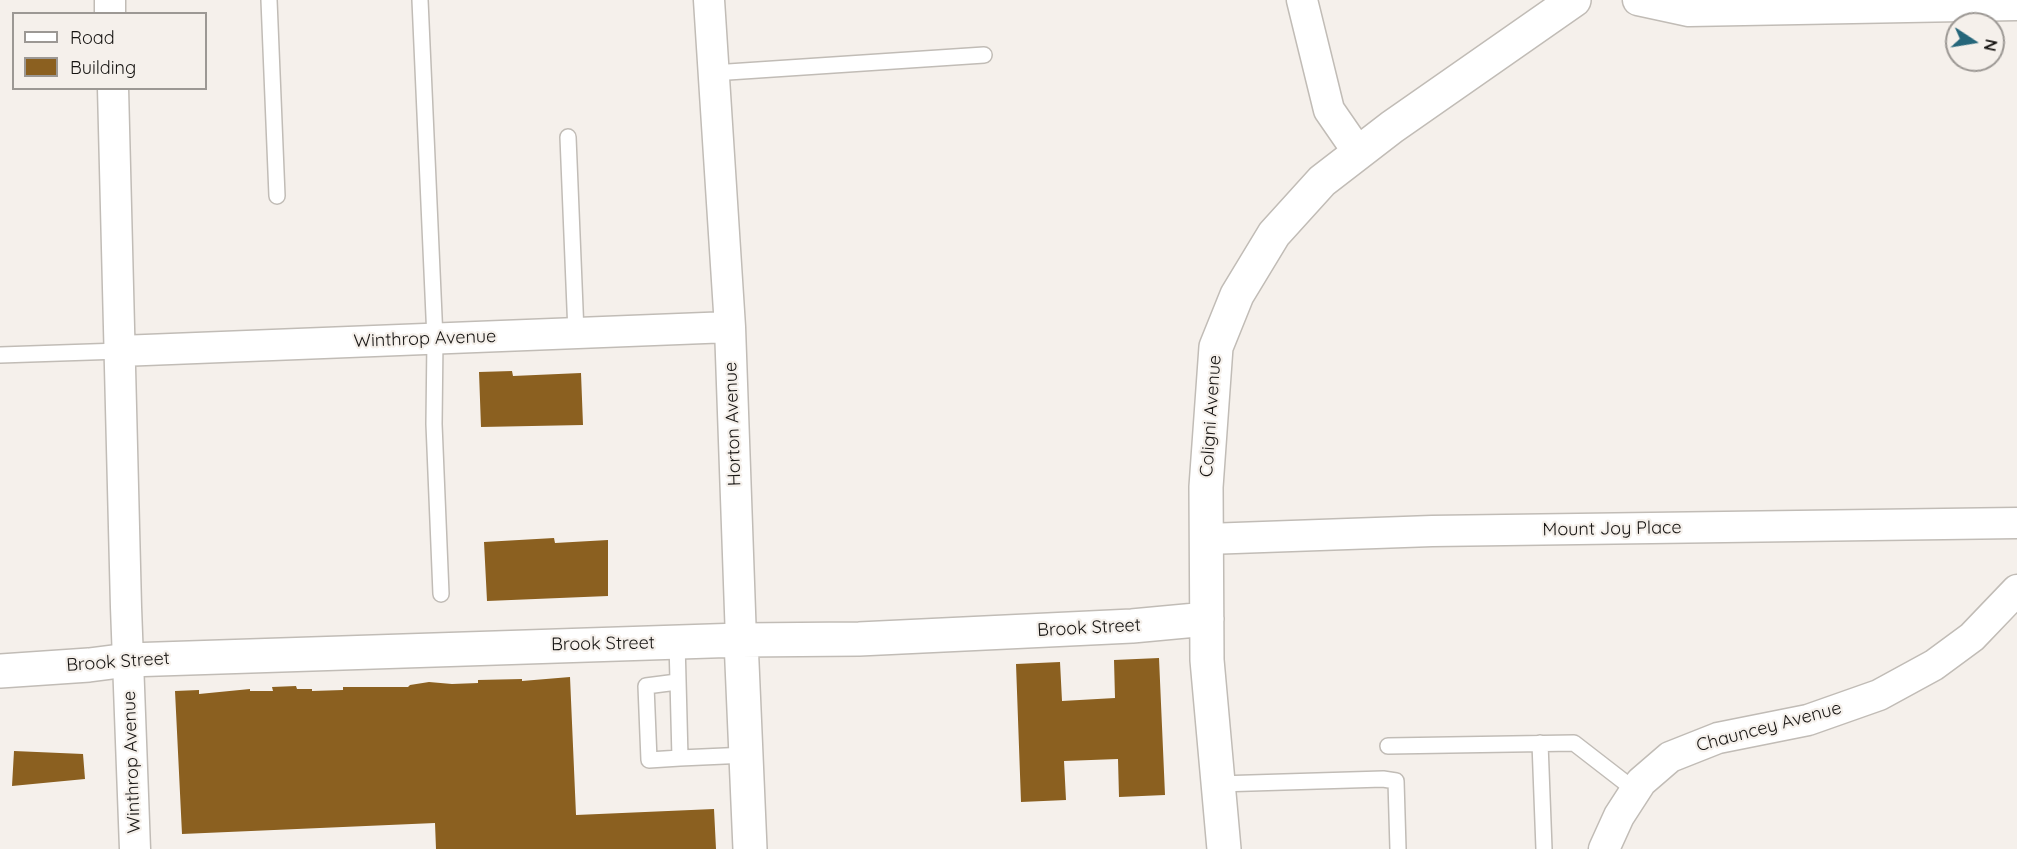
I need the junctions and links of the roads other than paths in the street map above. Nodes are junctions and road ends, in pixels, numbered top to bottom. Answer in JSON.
{"nodes":[{"id":1,"x":269,"y":0,"type":"edge"},
{"id":2,"x":420,"y":0,"type":"edge"},
{"id":3,"x":709,"y":0,"type":"edge"},
{"id":4,"x":1302,"y":0,"type":"edge"},
{"id":5,"x":1574,"y":0,"type":"edge"},
{"id":6,"x":1638,"y":0,"type":"edge"},
{"id":7,"x":2017,"y":5,"type":"edge"},
{"id":8,"x":984,"y":55,"type":"dead end"},
{"id":9,"x":714,"y":73,"type":"junction"},
{"id":10,"x":113,"y":90,"type":"edge"},
{"id":11,"x":568,"y":137,"type":"dead end"},
{"id":12,"x":1358,"y":152,"type":"junction"},
{"id":13,"x":277,"y":196,"type":"dead end"},
{"id":14,"x":730,"y":327,"type":"junction"},
{"id":15,"x":576,"y":333,"type":"junction"},
{"id":16,"x":435,"y":339,"type":"junction"},
{"id":17,"x":120,"y":351,"type":"junction"},
{"id":18,"x":0,"y":356,"type":"edge"},
{"id":19,"x":2017,"y":523,"type":"edge"},
{"id":20,"x":1207,"y":539,"type":"junction"},
{"id":21,"x":2017,"y":590,"type":"edge"},
{"id":22,"x":441,"y":594,"type":"dead end"},
{"id":23,"x":1207,"y":619,"type":"junction"},
{"id":24,"x":741,"y":640,"type":"junction"},
{"id":25,"x":677,"y":642,"type":"junction"},
{"id":26,"x":128,"y":660,"type":"junction"},
{"id":27,"x":0,"y":671,"type":"edge"},
{"id":28,"x":677,"y":682,"type":"junction"},
{"id":29,"x":1540,"y":743,"type":"junction"},
{"id":30,"x":1388,"y":746,"type":"dead end"},
{"id":31,"x":747,"y":755,"type":"junction"},
{"id":32,"x":680,"y":758,"type":"junction"},
{"id":33,"x":1218,"y":784,"type":"junction"},
{"id":34,"x":1636,"y":791,"type":"junction"},
{"id":35,"x":135,"y":849,"type":"edge"},
{"id":36,"x":750,"y":849,"type":"edge"},
{"id":37,"x":1224,"y":849,"type":"edge"},
{"id":38,"x":1398,"y":849,"type":"edge"},
{"id":39,"x":1544,"y":849,"type":"edge"},
{"id":40,"x":1604,"y":849,"type":"edge"}],
"edges":[{"from":1,"to":13,"type":"lane"},
{"from":2,"to":16,"type":"lane"},
{"from":3,"to":9,"type":"street","name":"Horton Avenue"},
{"from":4,"to":12,"type":"street"},
{"from":5,"to":12,"type":"street","name":"Coligni Avenue"},
{"from":6,"to":7,"type":"street"},
{"from":8,"to":9,"type":"lane"},
{"from":9,"to":14,"type":"street","name":"Horton Avenue"},
{"from":10,"to":17,"type":"street","name":"Winthrop Avenue"},
{"from":11,"to":15,"type":"lane"},
{"from":12,"to":20,"type":"street","name":"Coligni Avenue"},
{"from":14,"to":15,"type":"street","name":"Winthrop Avenue"},
{"from":14,"to":24,"type":"street","name":"Horton Avenue"},
{"from":15,"to":16,"type":"street","name":"Winthrop Avenue"},
{"from":16,"to":17,"type":"street","name":"Winthrop Avenue"},
{"from":16,"to":22,"type":"lane"},
{"from":17,"to":18,"type":"lane"},
{"from":17,"to":26,"type":"street","name":"Winthrop Avenue"},
{"from":19,"to":20,"type":"street","name":"Mount Joy Place"},
{"from":20,"to":23,"type":"street","name":"Coligni Avenue"},
{"from":21,"to":34,"type":"street","name":"Chauncey Avenue"},
{"from":23,"to":24,"type":"street","name":"Brook Street"},
{"from":23,"to":33,"type":"street","name":"Coligni Avenue"},
{"from":24,"to":25,"type":"street","name":"Brook Street"},
{"from":24,"to":31,"type":"street","name":"Horton Avenue"},
{"from":25,"to":26,"type":"street","name":"Brook Street"},
{"from":25,"to":28,"type":"lane"},
{"from":26,"to":27,"type":"street","name":"Brook Street"},
{"from":26,"to":35,"type":"street","name":"Winthrop Avenue"},
{"from":28,"to":32,"type":"lane"},
{"from":28,"to":32,"type":"lane"},
{"from":29,"to":30,"type":"lane"},
{"from":29,"to":34,"type":"lane"},
{"from":29,"to":39,"type":"lane"},
{"from":31,"to":32,"type":"lane"},
{"from":31,"to":36,"type":"street","name":"Horton Avenue"},
{"from":33,"to":37,"type":"street","name":"Coligni Avenue"},
{"from":33,"to":38,"type":"lane"},
{"from":34,"to":40,"type":"street","name":"Chauncey Avenue"}]}
